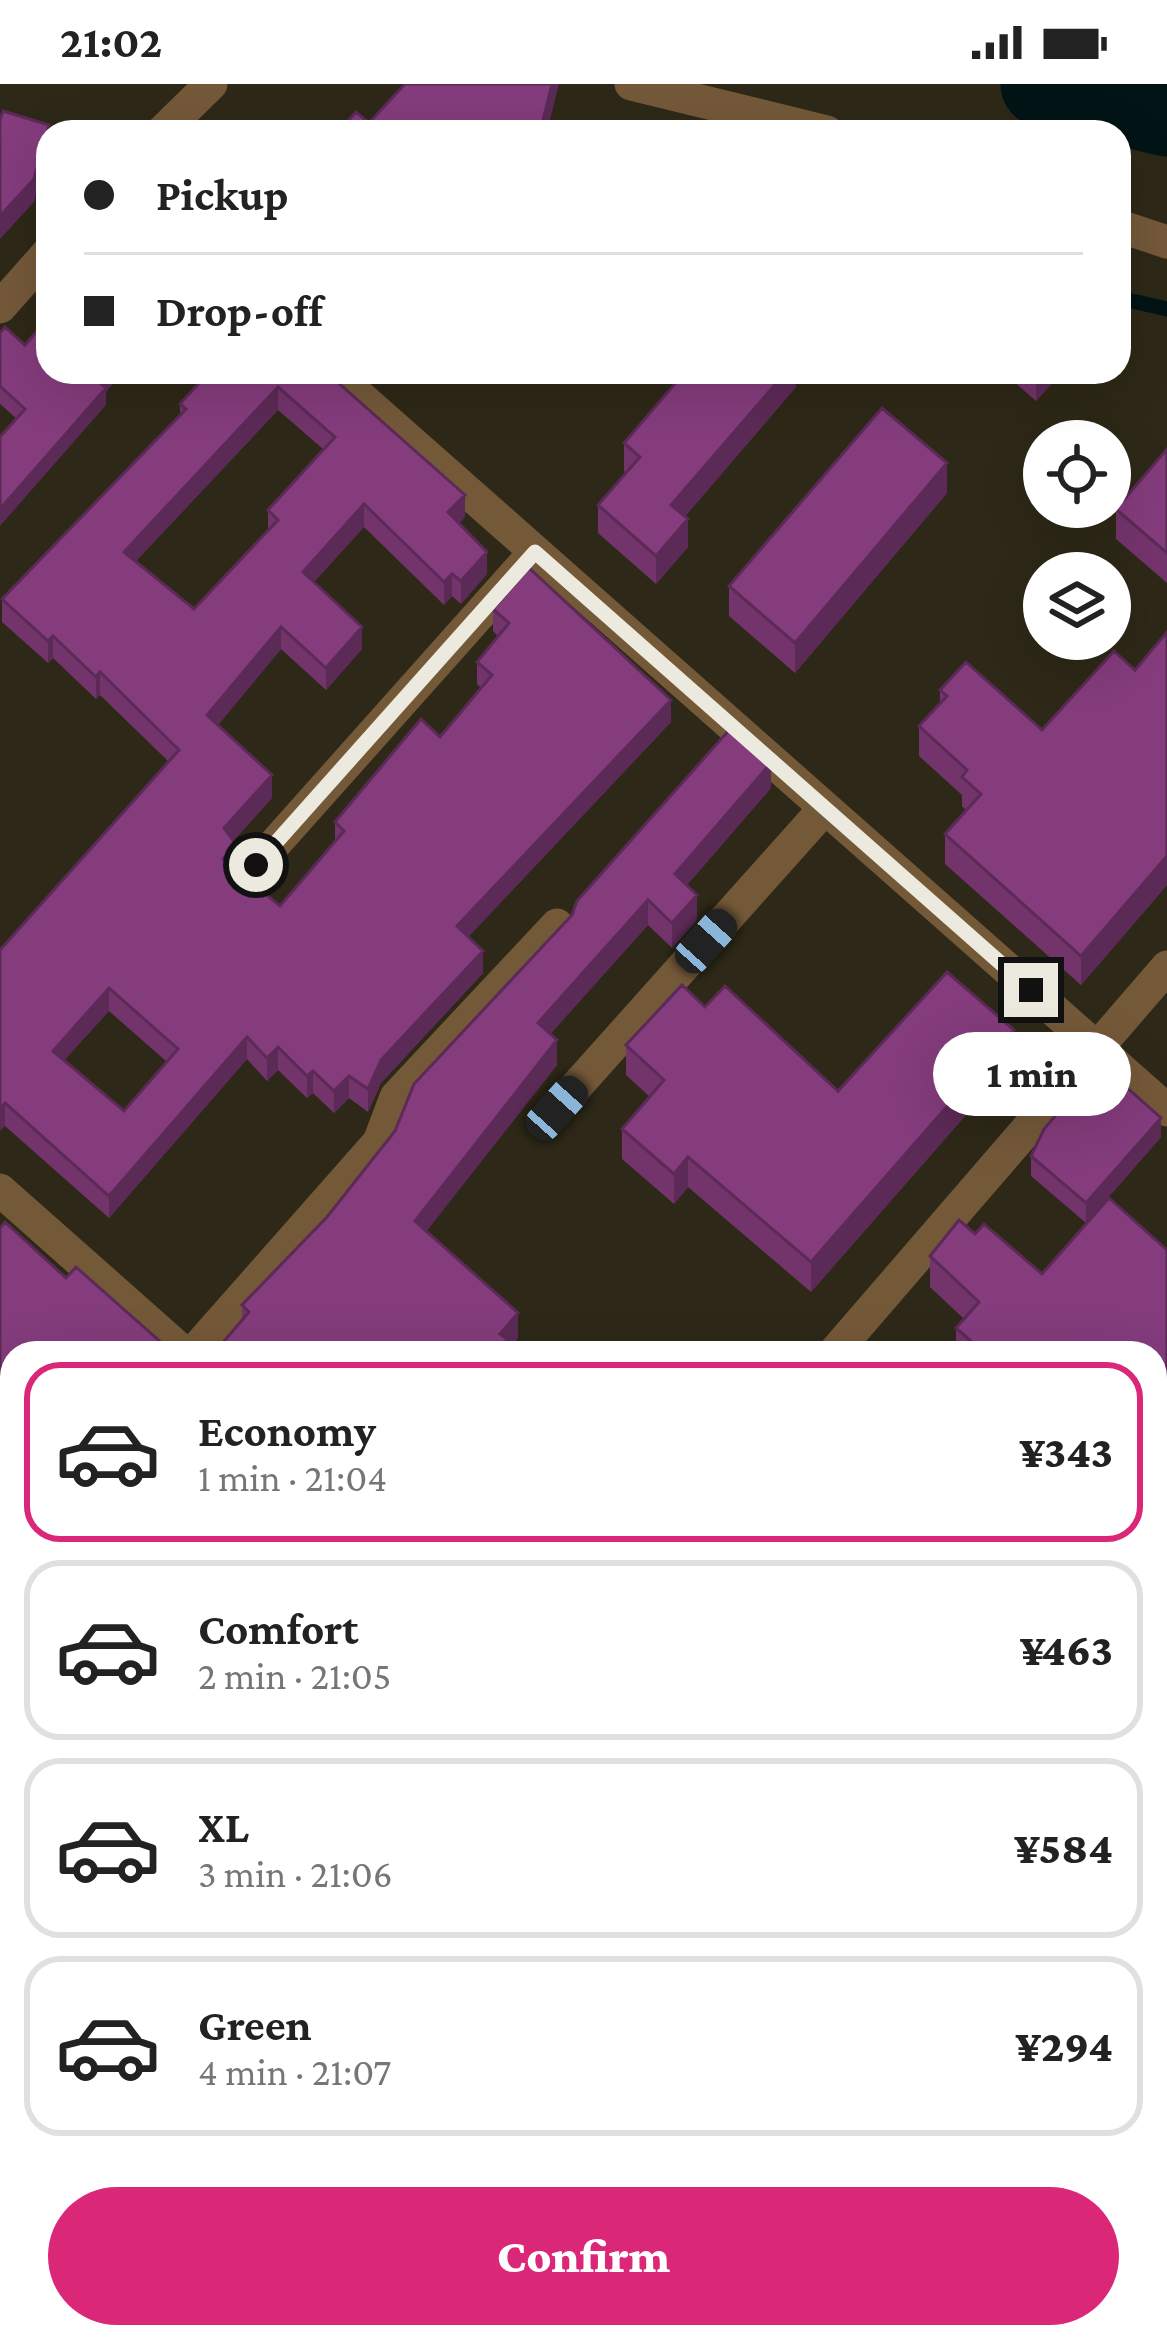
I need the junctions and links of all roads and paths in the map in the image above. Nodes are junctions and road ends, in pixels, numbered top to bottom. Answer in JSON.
{"nodes":[{"id":1,"x":211,"y":84,"type":"edge"},
{"id":2,"x":631,"y":84,"type":"edge"},
{"id":3,"x":174,"y":120,"type":"edge"},
{"id":4,"x":778,"y":120,"type":"edge"},
{"id":5,"x":1131,"y":230,"type":"edge"},
{"id":6,"x":1167,"y":242,"type":"edge"},
{"id":7,"x":36,"y":267,"type":"edge"},
{"id":8,"x":0,"y":308,"type":"edge"},
{"id":9,"x":346,"y":384,"type":"edge"},
{"id":10,"x":535,"y":552,"type":"junction"},
{"id":11,"x":825,"y":808,"type":"junction"},
{"id":12,"x":256,"y":865,"type":"dead end"},
{"id":13,"x":557,"y":925,"type":"edge"},
{"id":14,"x":1167,"y":967,"type":"edge"},
{"id":15,"x":1099,"y":1050,"type":"junction"},
{"id":16,"x":557,"y":1108,"type":"dead end"},
{"id":17,"x":1167,"y":1110,"type":"edge"},
{"id":18,"x":0,"y":1190,"type":"edge"},
{"id":19,"x":170,"y":1341,"type":"edge"},
{"id":20,"x":204,"y":1341,"type":"edge"},
{"id":21,"x":844,"y":1341,"type":"edge"}],
"edges":[{"from":1,"to":3,"type":"street"},
{"from":2,"to":4,"type":"street"},
{"from":5,"to":6,"type":"street"},
{"from":7,"to":8,"type":"street"},
{"from":9,"to":10,"type":"street"},
{"from":10,"to":11,"type":"street"},
{"from":10,"to":12,"type":"street"},
{"from":11,"to":15,"type":"street"},
{"from":11,"to":16,"type":"street"},
{"from":13,"to":20,"type":"street"},
{"from":14,"to":15,"type":"street"},
{"from":15,"to":17,"type":"street"},
{"from":15,"to":21,"type":"street"},
{"from":18,"to":19,"type":"street"}]}
